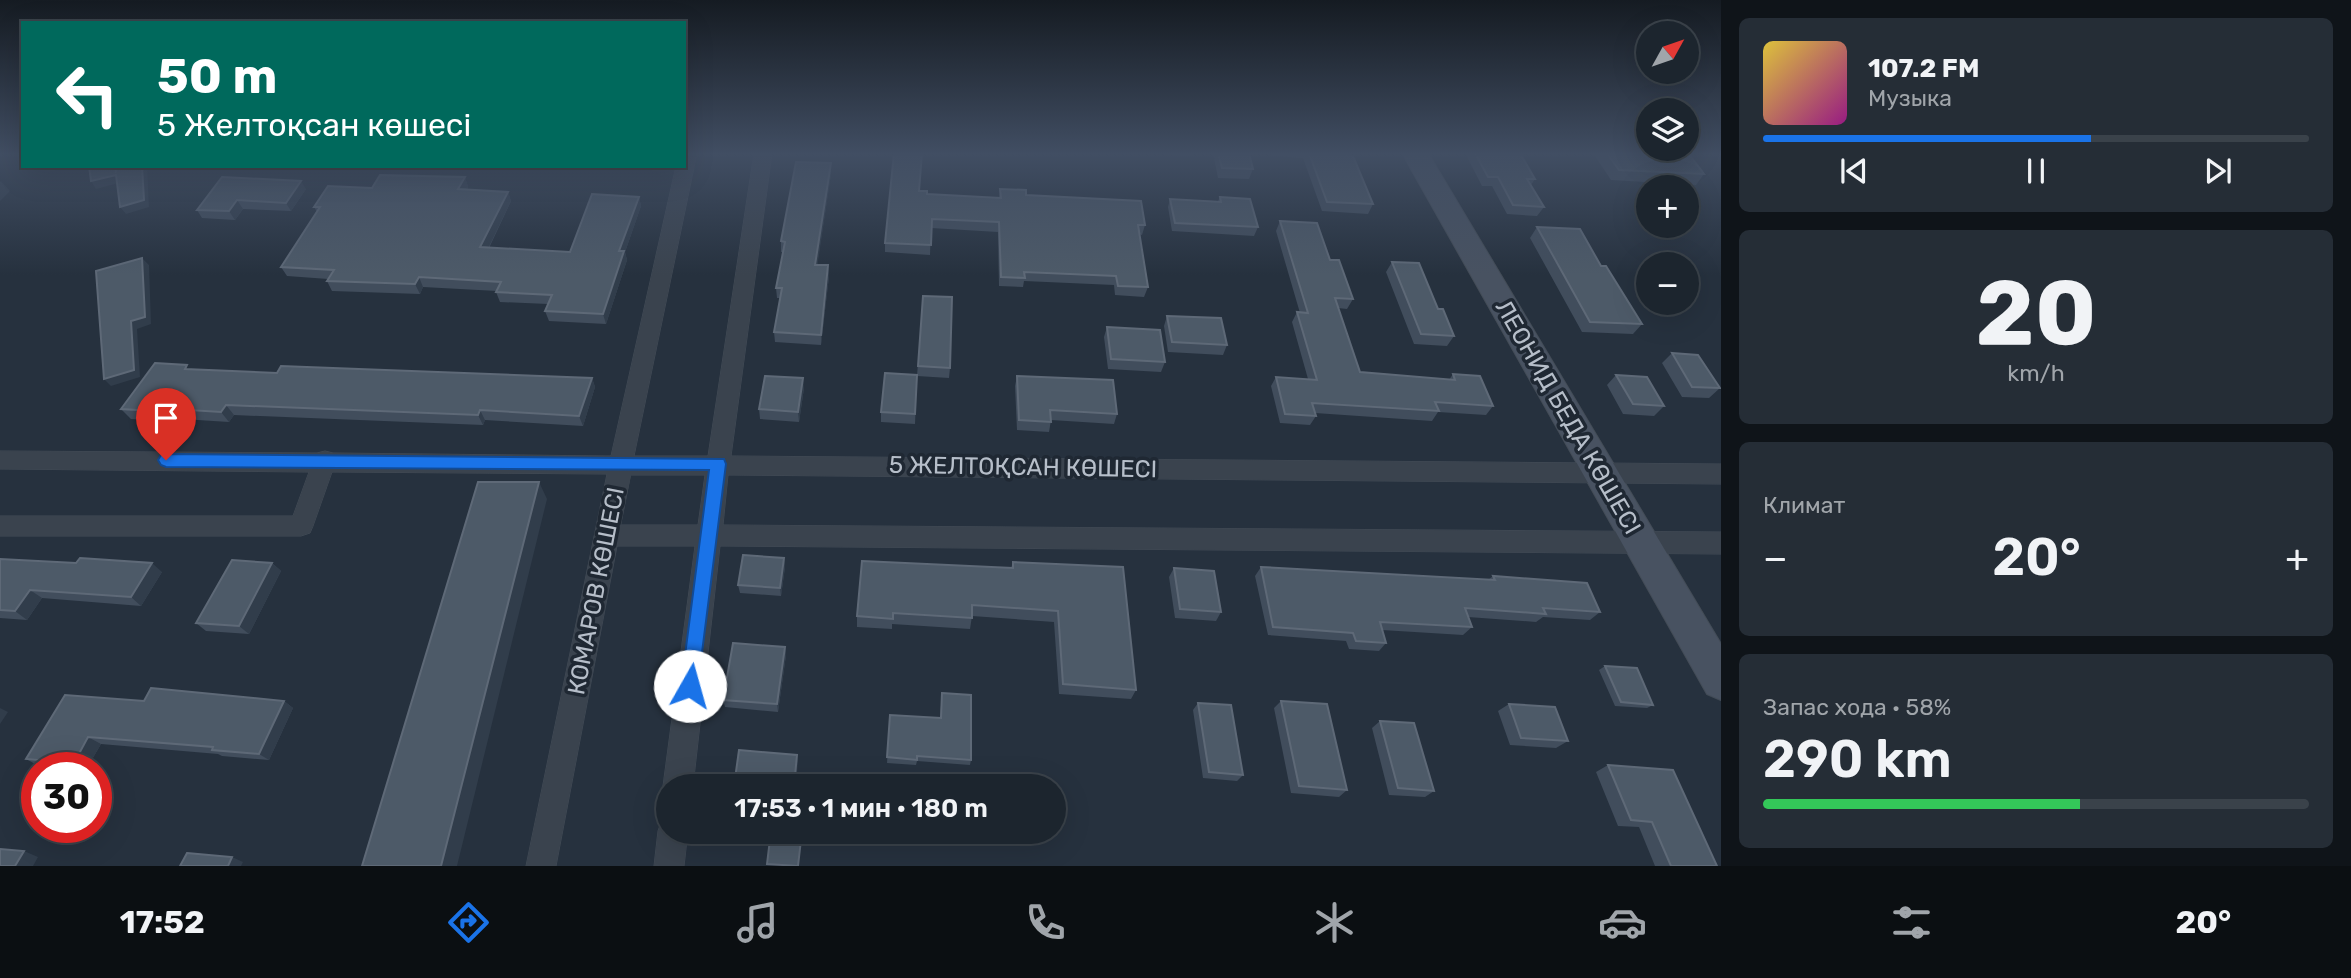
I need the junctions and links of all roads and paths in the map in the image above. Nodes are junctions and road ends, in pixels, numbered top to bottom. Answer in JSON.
{"nodes":[{"id":1,"x":679,"y":193,"type":"edge"},
{"id":2,"x":758,"y":193,"type":"edge"},
{"id":3,"x":1439,"y":193,"type":"edge"},
{"id":4,"x":0,"y":460,"type":"edge"},
{"id":5,"x":326,"y":460,"type":"junction"},
{"id":6,"x":621,"y":464,"type":"junction"},
{"id":7,"x":718,"y":464,"type":"junction"},
{"id":8,"x":1602,"y":473,"type":"junction"},
{"id":9,"x":1721,"y":474,"type":"edge"},
{"id":10,"x":0,"y":526,"type":"edge"},
{"id":11,"x":607,"y":535,"type":"junction"},
{"id":12,"x":709,"y":536,"type":"junction"},
{"id":13,"x":1642,"y":543,"type":"junction"},
{"id":14,"x":1721,"y":543,"type":"edge"},
{"id":15,"x":1721,"y":681,"type":"edge"},
{"id":16,"x":679,"y":774,"type":"edge"},
{"id":17,"x":672,"y":844,"type":"edge"},
{"id":18,"x":541,"y":866,"type":"edge"},
{"id":19,"x":669,"y":866,"type":"edge"}],
"edges":[{"from":1,"to":6,"type":"street","name":"КОМАРОВ КӨШЕСІ"},
{"from":2,"to":7,"type":"street"},
{"from":3,"to":8,"type":"street","name":"ЛЕОНИД БЕДА КӨШЕСІ"},
{"from":4,"to":5,"type":"street","name":"5 ЖЕЛТОҚСАН КӨШЕСІ"},
{"from":5,"to":6,"type":"street","name":"5 ЖЕЛТОҚСАН КӨШЕСІ"},
{"from":5,"to":10,"type":"street"},
{"from":6,"to":7,"type":"street","name":"5 ЖЕЛТОҚСАН КӨШЕСІ"},
{"from":6,"to":11,"type":"street","name":"КОМАРОВ КӨШЕСІ"},
{"from":7,"to":8,"type":"street","name":"5 ЖЕЛТОҚСАН КӨШЕСІ"},
{"from":7,"to":12,"type":"street"},
{"from":8,"to":9,"type":"street","name":"5 ЖЕЛТОҚСАН КӨШЕСІ"},
{"from":8,"to":13,"type":"street","name":"ЛЕОНИД БЕДА КӨШЕСІ"},
{"from":11,"to":12,"type":"street"},
{"from":11,"to":18,"type":"street","name":"КОМАРОВ КӨШЕСІ"},
{"from":12,"to":13,"type":"street"},
{"from":12,"to":16,"type":"street"},
{"from":13,"to":14,"type":"street"},
{"from":13,"to":15,"type":"street","name":"ЛЕОНИД БЕДА КӨШЕСІ"},
{"from":17,"to":19,"type":"street"}]}
